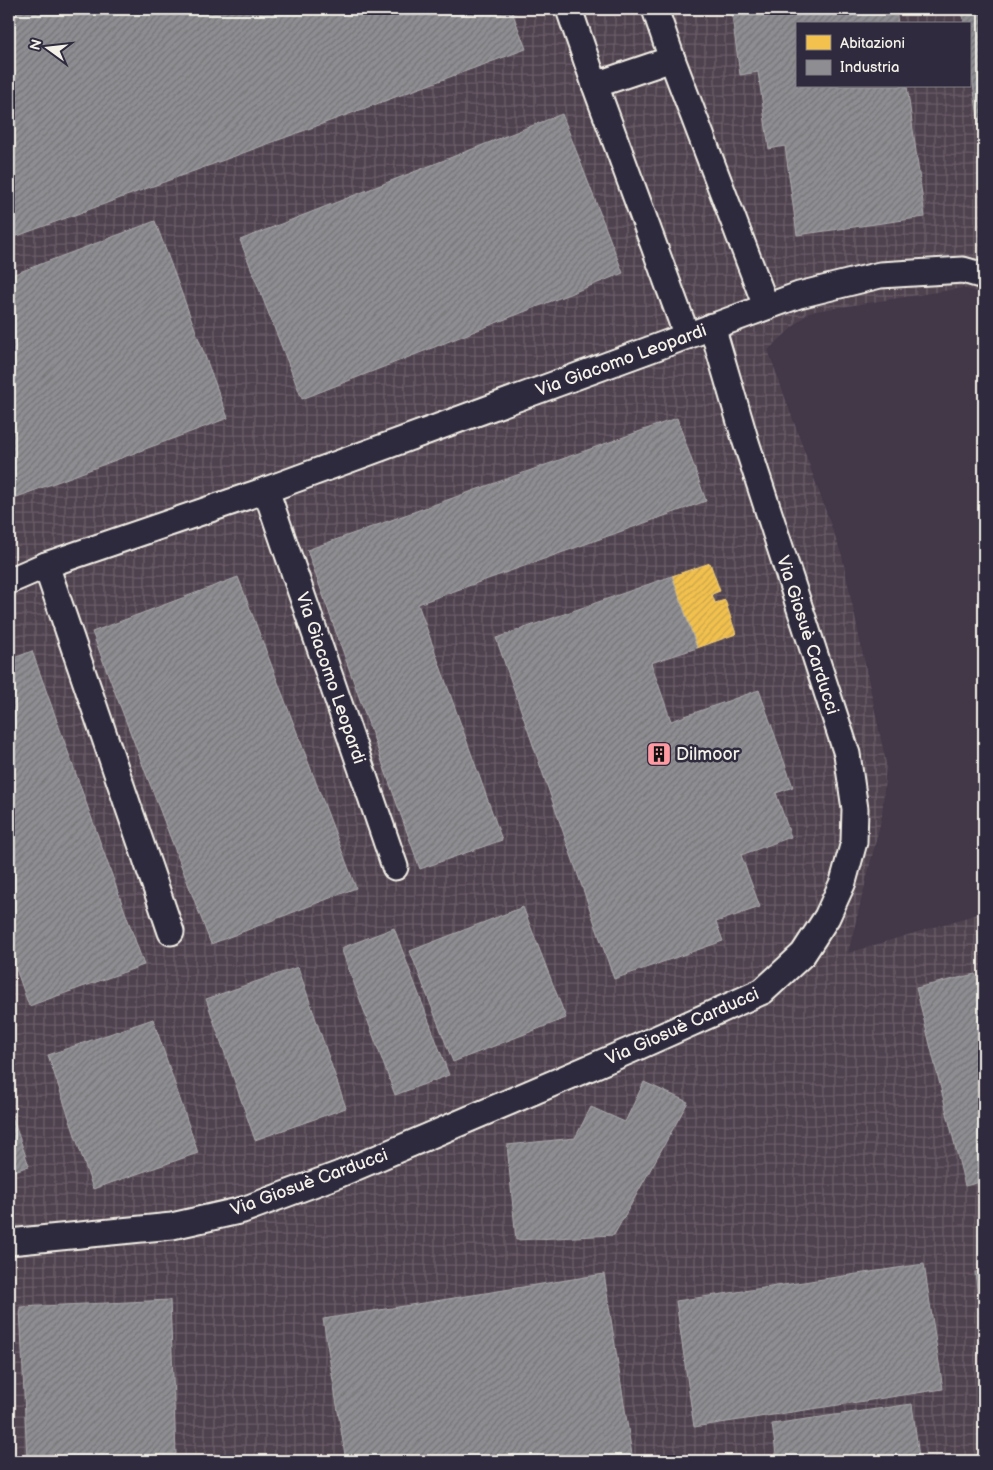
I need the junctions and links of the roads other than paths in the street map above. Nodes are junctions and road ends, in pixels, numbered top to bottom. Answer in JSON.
{"nodes":[{"id":1,"x":569,"y":9,"type":"edge"},
{"id":2,"x":655,"y":9,"type":"edge"},
{"id":3,"x":672,"y":59,"type":"junction"},
{"id":4,"x":595,"y":85,"type":"junction"},
{"id":5,"x":984,"y":276,"type":"edge"},
{"id":6,"x":766,"y":306,"type":"junction"},
{"id":7,"x":712,"y":326,"type":"junction"},
{"id":8,"x":687,"y":336,"type":"junction"},
{"id":9,"x":266,"y":490,"type":"junction"},
{"id":10,"x":46,"y":565,"type":"junction"},
{"id":11,"x":9,"y":581,"type":"edge"},
{"id":12,"x":395,"y":867,"type":"dead end"},
{"id":13,"x":171,"y":932,"type":"dead end"},
{"id":14,"x":9,"y":1242,"type":"edge"}],
"edges":[{"from":1,"to":4,"type":"street"},
{"from":2,"to":3,"type":"street"},
{"from":3,"to":4,"type":"street"},
{"from":3,"to":6,"type":"street"},
{"from":4,"to":8,"type":"street"},
{"from":5,"to":6,"type":"street","name":"Via Giacomo Leopardi"},
{"from":6,"to":7,"type":"street","name":"Via Giacomo Leopardi"},
{"from":7,"to":8,"type":"street","name":"Via Giacomo Leopardi"},
{"from":7,"to":14,"type":"street","name":"Via Giosuè Carducci"},
{"from":8,"to":9,"type":"street","name":"Via Giacomo Leopardi"},
{"from":9,"to":10,"type":"street","name":"Via Giacomo Leopardi"},
{"from":9,"to":12,"type":"street","name":"Via Giacomo Leopardi"},
{"from":10,"to":11,"type":"street","name":"Via Giacomo Leopardi"},
{"from":10,"to":13,"type":"street"}]}
